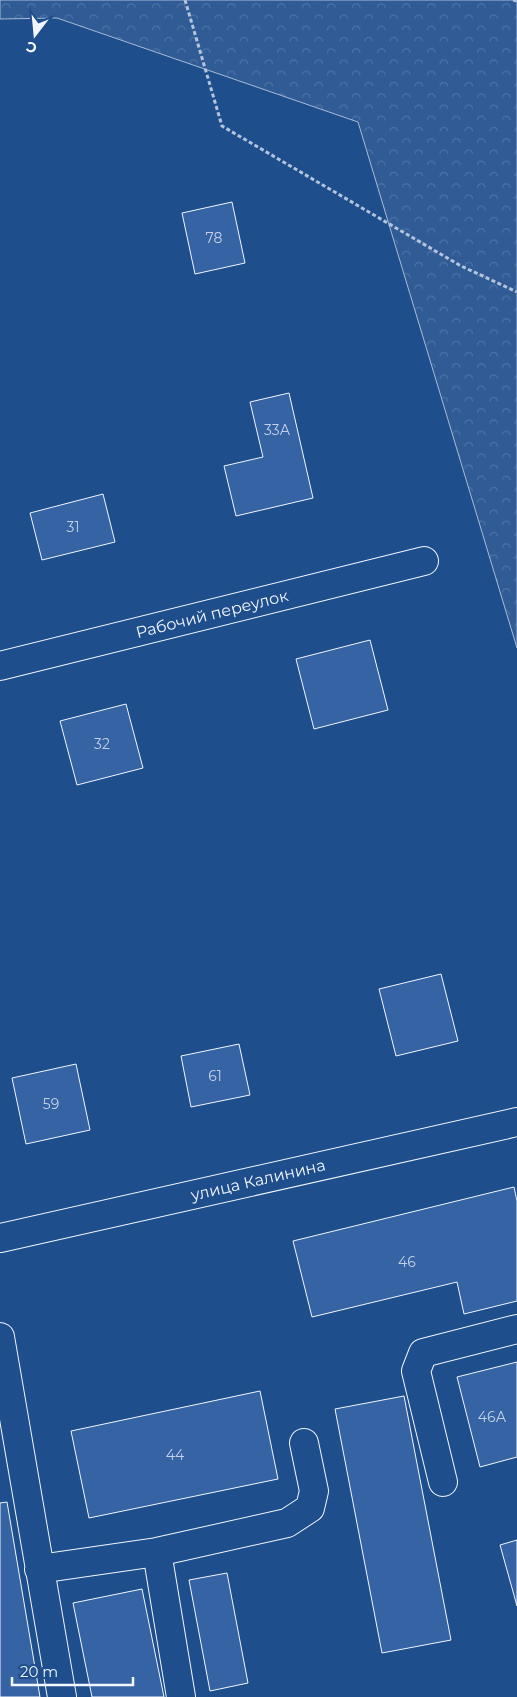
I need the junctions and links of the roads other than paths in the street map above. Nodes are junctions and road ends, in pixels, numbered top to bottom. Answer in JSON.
{"nodes":[{"id":1,"x":424,"y":562,"type":"dead end"},
{"id":2,"x":0,"y":666,"type":"edge"},
{"id":3,"x":517,"y":1122,"type":"edge"},
{"id":4,"x":0,"y":1238,"type":"edge"},
{"id":5,"x":517,"y":1329,"type":"edge"},
{"id":6,"x":0,"y":1337,"type":"edge"},
{"id":7,"x":304,"y":1443,"type":"dead end"},
{"id":8,"x":9,"y":1448,"type":"edge"},
{"id":9,"x":443,"y":1482,"type":"dead end"},
{"id":10,"x":157,"y":1552,"type":"junction"},
{"id":11,"x":39,"y":1569,"type":"junction"},
{"id":12,"x":62,"y":1697,"type":"edge"},
{"id":13,"x":181,"y":1697,"type":"edge"}],
"edges":[{"from":1,"to":2,"type":"street","name":"Рабочий переулок"},
{"from":3,"to":4,"type":"street","name":"улица Калинина"},
{"from":5,"to":9,"type":"street"},
{"from":6,"to":8,"type":"street"},
{"from":7,"to":10,"type":"street"},
{"from":8,"to":11,"type":"street"},
{"from":10,"to":11,"type":"street"},
{"from":10,"to":13,"type":"street"},
{"from":11,"to":12,"type":"street"}]}
